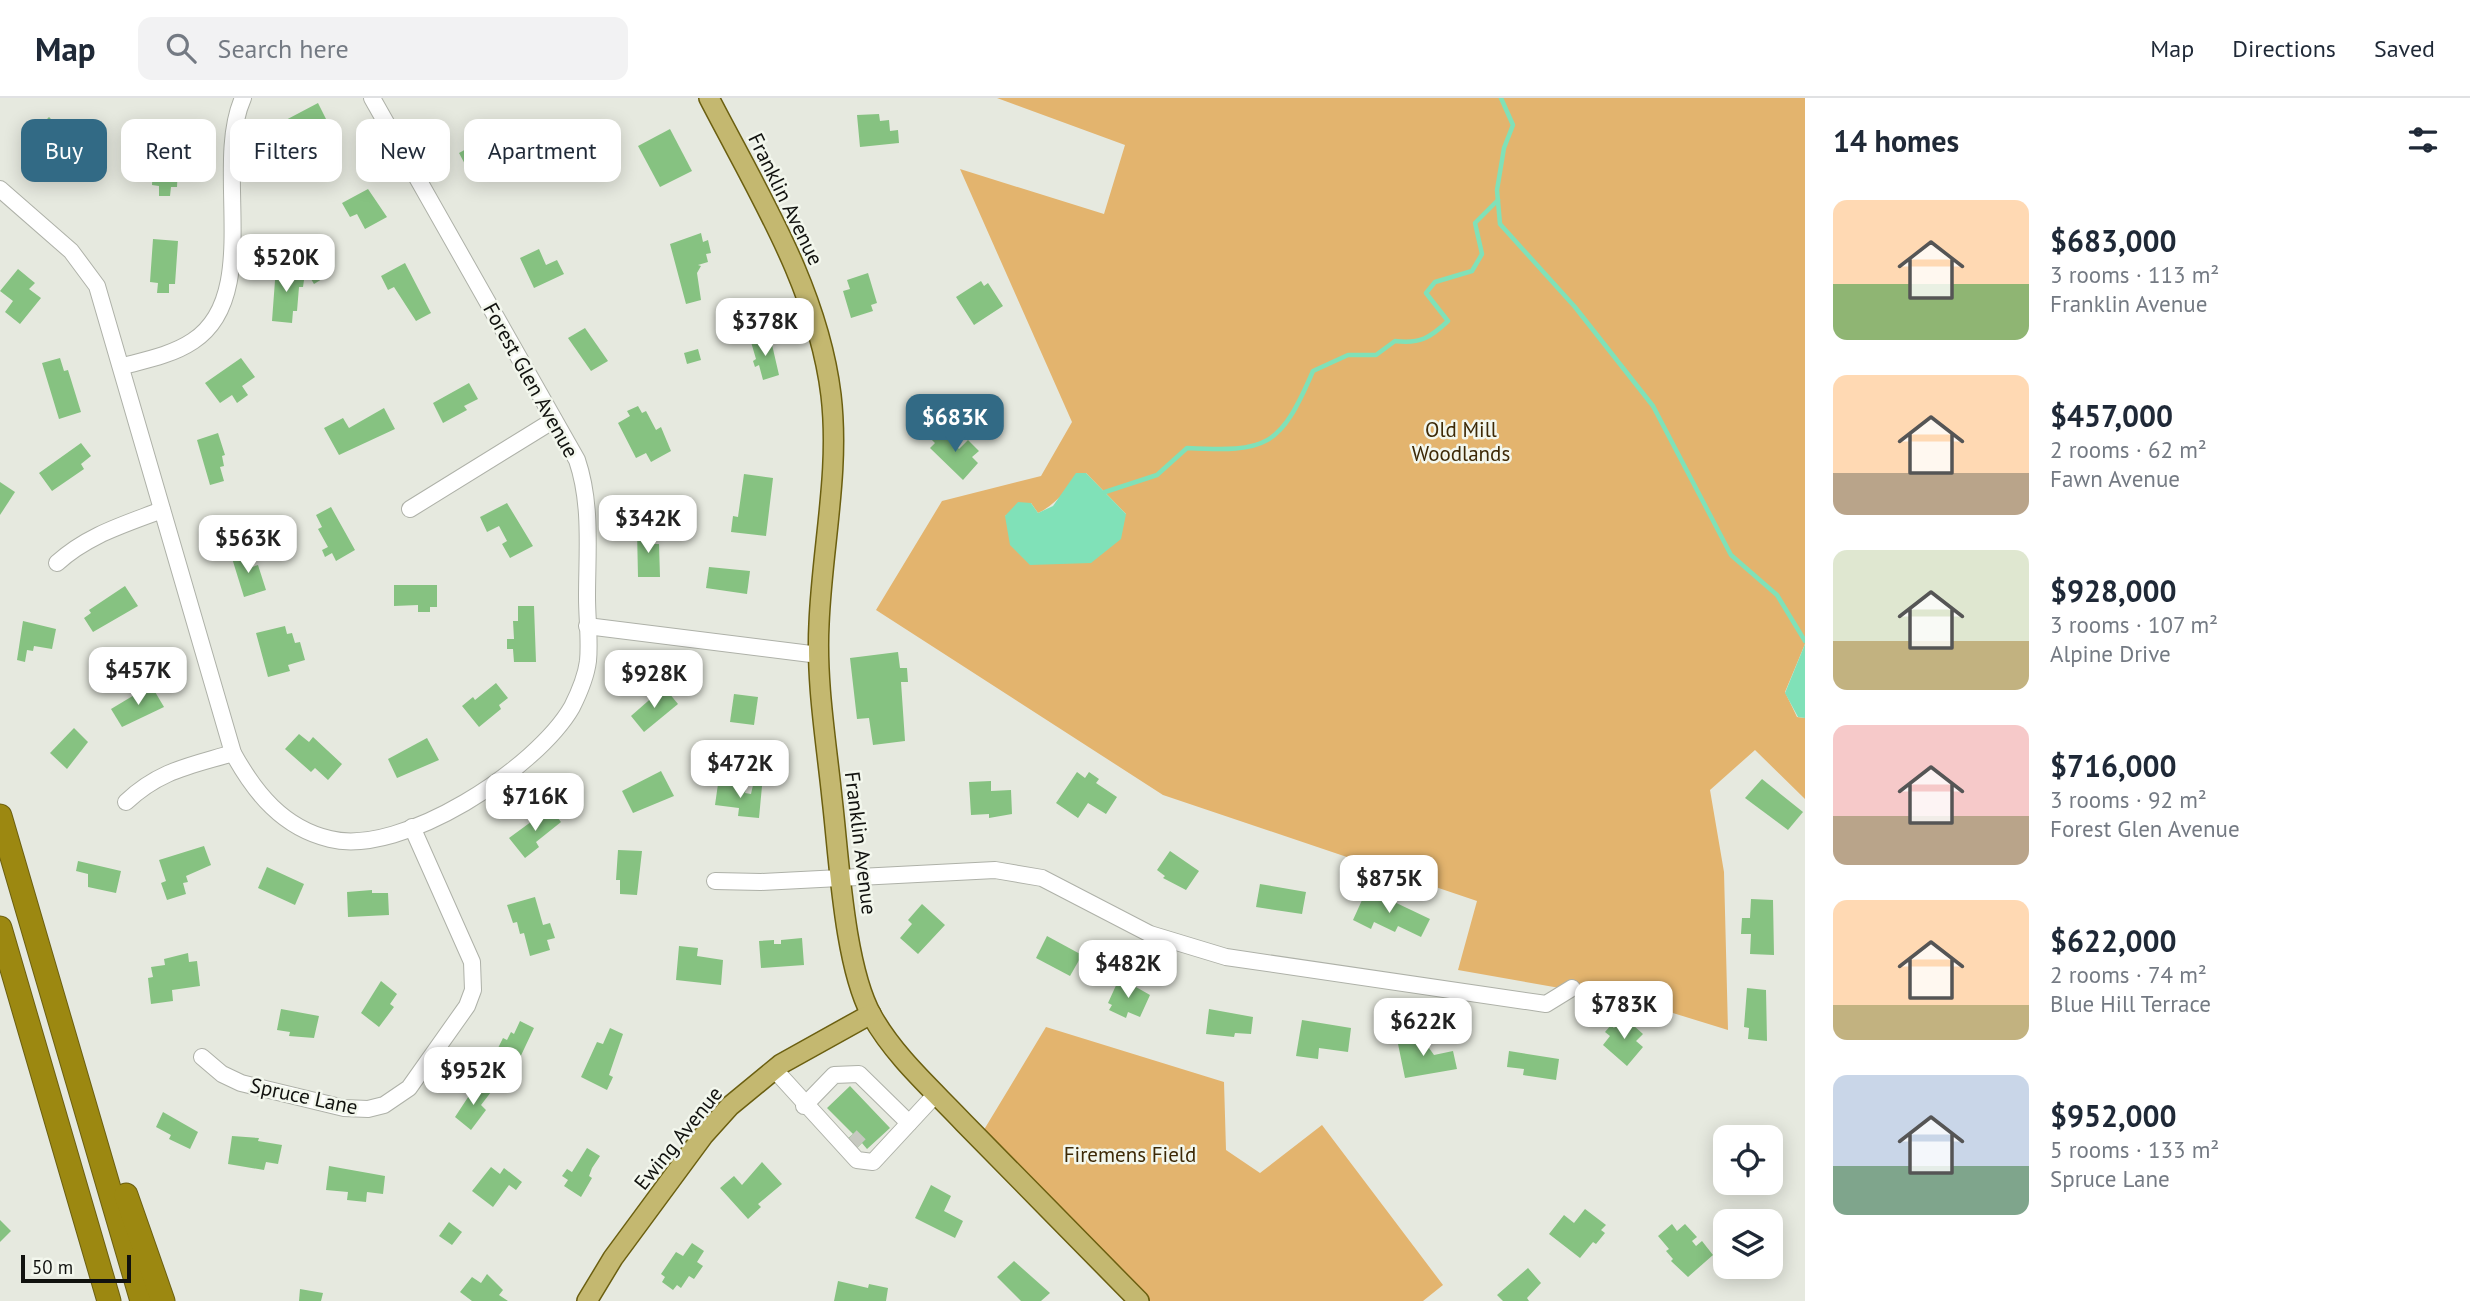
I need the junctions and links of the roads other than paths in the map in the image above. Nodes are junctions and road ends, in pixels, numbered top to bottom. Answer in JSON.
{"nodes":[{"id":1,"x":243,"y":98,"type":"edge"},
{"id":2,"x":372,"y":98,"type":"edge"},
{"id":3,"x":709,"y":98,"type":"edge"},
{"id":4,"x":0,"y":190,"type":"edge"},
{"id":5,"x":123,"y":366,"type":"junction"},
{"id":6,"x":554,"y":420,"type":"junction"},
{"id":7,"x":410,"y":509,"type":"dead end"},
{"id":8,"x":162,"y":510,"type":"junction"},
{"id":9,"x":57,"y":563,"type":"dead end"},
{"id":10,"x":587,"y":626,"type":"junction"},
{"id":11,"x":819,"y":655,"type":"junction"},
{"id":12,"x":233,"y":754,"type":"junction"},
{"id":13,"x":126,"y":802,"type":"dead end"},
{"id":14,"x":0,"y":816,"type":"edge"},
{"id":15,"x":412,"y":827,"type":"junction"},
{"id":16,"x":841,"y":878,"type":"junction"},
{"id":17,"x":715,"y":881,"type":"dead end"},
{"id":18,"x":23,"y":896,"type":"junction"},
{"id":19,"x":0,"y":928,"type":"edge"},
{"id":20,"x":1572,"y":988,"type":"dead end"},
{"id":21,"x":871,"y":1014,"type":"junction"},
{"id":22,"x":202,"y":1057,"type":"dead end"},
{"id":23,"x":774,"y":1069,"type":"junction"},
{"id":24,"x":936,"y":1094,"type":"junction"},
{"id":25,"x":804,"y":1106,"type":"junction"},
{"id":26,"x":909,"y":1123,"type":"junction"},
{"id":27,"x":833,"y":1135,"type":"junction"},
{"id":28,"x":864,"y":1162,"type":"junction"},
{"id":29,"x":76,"y":1188,"type":"junction"},
{"id":30,"x":104,"y":1301,"type":"edge"},
{"id":31,"x":109,"y":1301,"type":"edge"},
{"id":32,"x":142,"y":1301,"type":"edge"},
{"id":33,"x":163,"y":1301,"type":"edge"},
{"id":34,"x":587,"y":1301,"type":"edge"},
{"id":35,"x":1139,"y":1301,"type":"edge"}],
"edges":[{"from":1,"to":5,"type":"street"},
{"from":2,"to":6,"type":"street","name":"Forest Glen Avenue"},
{"from":3,"to":11,"type":"main road","name":"Franklin Avenue"},
{"from":4,"to":5,"type":"street","name":"Forest Glen Avenue"},
{"from":5,"to":8,"type":"street","name":"Forest Glen Avenue"},
{"from":6,"to":7,"type":"street"},
{"from":6,"to":10,"type":"street","name":"Forest Glen Avenue"},
{"from":8,"to":9,"type":"street"},
{"from":8,"to":12,"type":"street","name":"Forest Glen Avenue"},
{"from":10,"to":11,"type":"street"},
{"from":10,"to":15,"type":"street","name":"Forest Glen Avenue"},
{"from":11,"to":16,"type":"main road","name":"Franklin Avenue"},
{"from":12,"to":13,"type":"street"},
{"from":12,"to":15,"type":"street","name":"Forest Glen Avenue"},
{"from":14,"to":18,"type":"highway"},
{"from":15,"to":22,"type":"street","name":"Spruce Lane"},
{"from":16,"to":17,"type":"street"},
{"from":16,"to":20,"type":"street"},
{"from":16,"to":21,"type":"main road","name":"Franklin Avenue"},
{"from":18,"to":32,"type":"highway"},
{"from":18,"to":33,"type":"highway"},
{"from":19,"to":29,"type":"highway"},
{"from":21,"to":23,"type":"main road","name":"Ewing Avenue"},
{"from":21,"to":24,"type":"main road","name":"Franklin Avenue"},
{"from":23,"to":25,"type":"street"},
{"from":23,"to":34,"type":"main road","name":"Ewing Avenue"},
{"from":24,"to":26,"type":"street"},
{"from":24,"to":35,"type":"main road","name":"Franklin Avenue"},
{"from":25,"to":26,"type":"street"},
{"from":25,"to":27,"type":"street"},
{"from":26,"to":28,"type":"street"},
{"from":27,"to":28,"type":"street"},
{"from":27,"to":28,"type":"street"},
{"from":29,"to":30,"type":"highway"},
{"from":29,"to":31,"type":"highway"}]}
